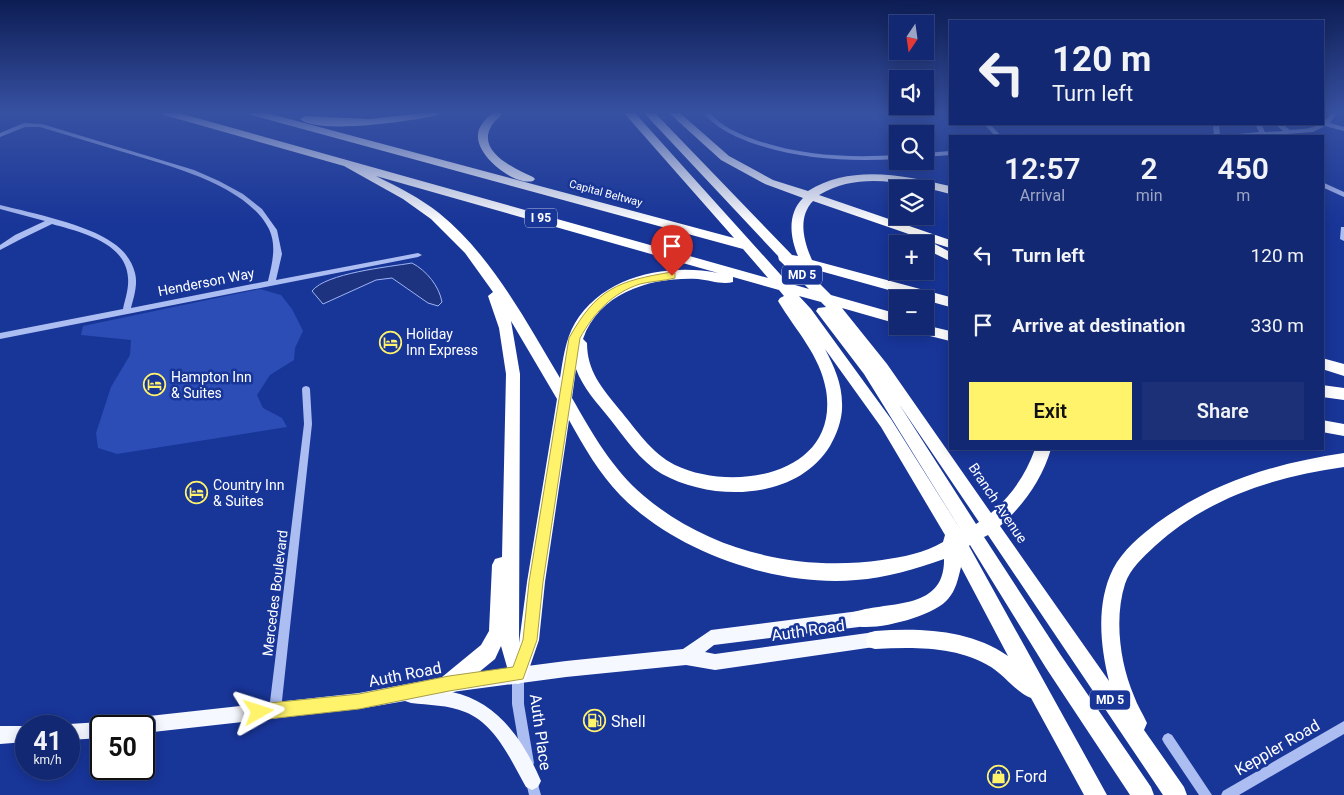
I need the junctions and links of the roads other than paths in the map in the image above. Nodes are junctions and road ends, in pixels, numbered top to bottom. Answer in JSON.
{"nodes":[{"id":1,"x":122,"y":150,"type":"edge"},
{"id":2,"x":299,"y":150,"type":"edge"},
{"id":3,"x":392,"y":150,"type":"edge"},
{"id":4,"x":487,"y":150,"type":"edge"},
{"id":5,"x":658,"y":150,"type":"edge"},
{"id":6,"x":663,"y":150,"type":"edge"},
{"id":7,"x":684,"y":150,"type":"edge"},
{"id":8,"x":716,"y":150,"type":"edge"},
{"id":9,"x":782,"y":150,"type":"edge"},
{"id":10,"x":949,"y":153,"type":"edge"},
{"id":11,"x":934,"y":154,"type":"edge"},
{"id":12,"x":889,"y":157,"type":"edge"},
{"id":13,"x":348,"y":164,"type":"junction"},
{"id":14,"x":688,"y":178,"type":"junction"},
{"id":15,"x":1324,"y":185,"type":"edge"},
{"id":16,"x":717,"y":186,"type":"junction"},
{"id":17,"x":949,"y":190,"type":"edge"},
{"id":18,"x":1344,"y":195,"type":"edge"},
{"id":19,"x":834,"y":206,"type":"junction"},
{"id":20,"x":0,"y":207,"type":"edge"},
{"id":21,"x":52,"y":221,"type":"junction"},
{"id":22,"x":731,"y":227,"type":"junction"},
{"id":23,"x":1344,"y":229,"type":"edge"},
{"id":24,"x":702,"y":234,"type":"junction"},
{"id":25,"x":1344,"y":239,"type":"edge"},
{"id":26,"x":949,"y":244,"type":"edge"},
{"id":27,"x":0,"y":248,"type":"edge"},
{"id":28,"x":418,"y":255,"type":"dead end"},
{"id":29,"x":949,"y":256,"type":"edge"},
{"id":30,"x":833,"y":270,"type":"junction"},
{"id":31,"x":738,"y":278,"type":"junction"},
{"id":32,"x":492,"y":279,"type":"junction"},
{"id":33,"x":272,"y":282,"type":"junction"},
{"id":34,"x":949,"y":296,"type":"edge"},
{"id":35,"x":949,"y":302,"type":"edge"},
{"id":36,"x":127,"y":310,"type":"junction"},
{"id":37,"x":589,"y":314,"type":"junction"},
{"id":38,"x":871,"y":314,"type":"junction"},
{"id":39,"x":889,"y":317,"type":"edge"},
{"id":40,"x":889,"y":320,"type":"edge"},
{"id":41,"x":934,"y":329,"type":"edge"},
{"id":42,"x":934,"y":331,"type":"edge"},
{"id":43,"x":949,"y":335,"type":"edge"},
{"id":44,"x":949,"y":335,"type":"edge"},
{"id":45,"x":0,"y":336,"type":"edge"},
{"id":46,"x":1324,"y":364,"type":"edge"},
{"id":47,"x":1344,"y":370,"type":"edge"},
{"id":48,"x":306,"y":389,"type":"dead end"},
{"id":49,"x":1324,"y":391,"type":"edge"},
{"id":50,"x":1344,"y":394,"type":"edge"},
{"id":51,"x":913,"y":414,"type":"junction"},
{"id":52,"x":1324,"y":426,"type":"edge"},
{"id":53,"x":1344,"y":430,"type":"edge"},
{"id":54,"x":1043,"y":450,"type":"edge"},
{"id":55,"x":1344,"y":460,"type":"edge"},
{"id":56,"x":512,"y":518,"type":"junction"},
{"id":57,"x":951,"y":530,"type":"junction"},
{"id":58,"x":859,"y":619,"type":"joint"},
{"id":59,"x":875,"y":640,"type":"joint"},
{"id":60,"x":686,"y":656,"type":"junction"},
{"id":61,"x":518,"y":674,"type":"junction"},
{"id":62,"x":449,"y":684,"type":"junction"},
{"id":63,"x":404,"y":694,"type":"junction"},
{"id":64,"x":1046,"y":707,"type":"junction"},
{"id":65,"x":275,"y":710,"type":"junction"},
{"id":66,"x":155,"y":723,"type":"edge"},
{"id":67,"x":1344,"y":727,"type":"edge"},
{"id":68,"x":15,"y":734,"type":"edge"},
{"id":69,"x":0,"y":735,"type":"edge"},
{"id":70,"x":1168,"y":740,"type":"dead end"},
{"id":71,"x":533,"y":788,"type":"edge"},
{"id":72,"x":1096,"y":795,"type":"edge"},
{"id":73,"x":1143,"y":795,"type":"edge"},
{"id":74,"x":1176,"y":795,"type":"edge"},
{"id":75,"x":1181,"y":795,"type":"edge"},
{"id":76,"x":1206,"y":795,"type":"edge"},
{"id":77,"x":1227,"y":795,"type":"edge"}],
"edges":[{"from":1,"to":33,"type":"street"},
{"from":2,"to":13,"type":"highway","number":"I 95"},
{"from":3,"to":24,"type":"highway","name":"Capital Beltway","number":"I 95"},
{"from":4,"to":24,"type":"highway"},
{"from":5,"to":14,"type":"highway"},
{"from":6,"to":14,"type":"highway","number":"MD 5"},
{"from":7,"to":16,"type":"highway","name":"Branch Avenue","number":"MD 5"},
{"from":8,"to":19,"type":"highway"},
{"from":9,"to":12,"type":"street"},
{"from":10,"to":11,"type":"street"},
{"from":13,"to":31,"type":"highway","number":"I 95"},
{"from":13,"to":32,"type":"highway"},
{"from":14,"to":22,"type":"highway","number":"MD 5"},
{"from":15,"to":18,"type":"street"},
{"from":16,"to":51,"type":"highway","name":"Branch Avenue","number":"MD 5"},
{"from":16,"to":73,"type":"highway"},
{"from":17,"to":51,"type":"highway"},
{"from":19,"to":26,"type":"highway"},
{"from":19,"to":29,"type":"highway"},
{"from":20,"to":21,"type":"street"},
{"from":21,"to":27,"type":"street"},
{"from":21,"to":36,"type":"street"},
{"from":22,"to":37,"type":"highway"},
{"from":22,"to":57,"type":"highway","number":"MD 5"},
{"from":23,"to":25,"type":"street"},
{"from":24,"to":30,"type":"highway","name":"Capital Beltway","number":"I 95"},
{"from":28,"to":33,"type":"street","name":"Henderson Way"},
{"from":30,"to":34,"type":"highway"},
{"from":30,"to":35,"type":"highway","name":"Capital Beltway","number":"I 95"},
{"from":31,"to":37,"type":"highway"},
{"from":31,"to":38,"type":"highway"},
{"from":32,"to":54,"type":"highway"},
{"from":32,"to":56,"type":"highway"},
{"from":33,"to":36,"type":"street","name":"Henderson Way"},
{"from":36,"to":45,"type":"street","name":"Henderson Way"},
{"from":37,"to":61,"type":"highway"},
{"from":38,"to":39,"type":"highway"},
{"from":38,"to":40,"type":"highway"},
{"from":41,"to":44,"type":"highway"},
{"from":42,"to":43,"type":"highway"},
{"from":46,"to":47,"type":"highway"},
{"from":48,"to":65,"type":"street","name":"Mercedes Boulevard"},
{"from":49,"to":50,"type":"highway"},
{"from":51,"to":74,"type":"highway","name":"Branch Avenue","number":"MD 5"},
{"from":52,"to":53,"type":"highway"},
{"from":55,"to":75,"type":"highway"},
{"from":56,"to":61,"type":"highway"},
{"from":56,"to":62,"type":"highway"},
{"from":57,"to":58,"type":"highway"},
{"from":57,"to":64,"type":"highway","number":"MD 5"},
{"from":58,"to":60,"type":"main road","name":"Auth Road"},
{"from":59,"to":60,"type":"main road","name":"Auth Road"},
{"from":59,"to":64,"type":"highway"},
{"from":60,"to":61,"type":"main road","name":"Auth Road"},
{"from":61,"to":62,"type":"main road","name":"Auth Road"},
{"from":61,"to":71,"type":"street","name":"Auth Place"},
{"from":62,"to":63,"type":"main road","name":"Auth Road"},
{"from":63,"to":65,"type":"main road","name":"Auth Road"},
{"from":63,"to":71,"type":"main road"},
{"from":64,"to":72,"type":"highway","number":"MD 5"},
{"from":65,"to":66,"type":"main road","name":"Auth Road"},
{"from":67,"to":77,"type":"street","name":"Keppler Road"},
{"from":68,"to":69,"type":"main road"},
{"from":70,"to":76,"type":"street"}]}
